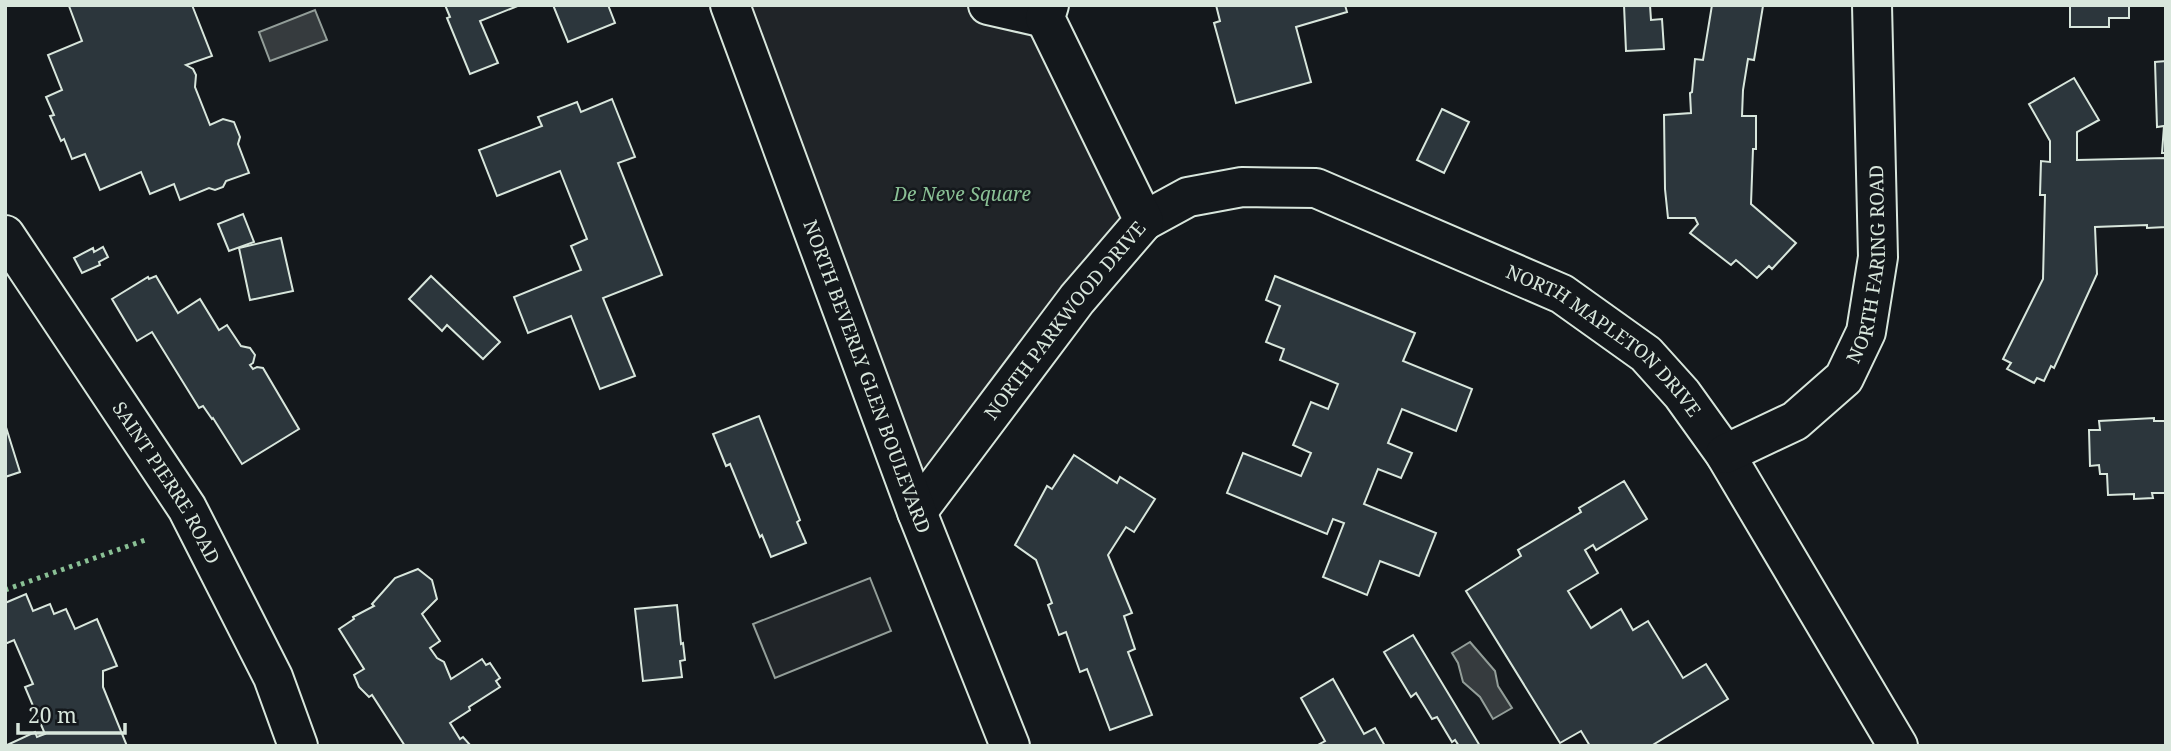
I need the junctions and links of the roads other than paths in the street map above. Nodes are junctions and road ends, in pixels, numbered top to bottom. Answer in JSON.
{"nodes":[{"id":1,"x":730,"y":5,"type":"edge"},
{"id":2,"x":988,"y":5,"type":"edge"},
{"id":3,"x":1872,"y":5,"type":"edge"},
{"id":4,"x":1047,"y":12,"type":"edge"},
{"id":5,"x":1144,"y":221,"type":"junction"},
{"id":6,"x":5,"y":236,"type":"edge"},
{"id":7,"x":1725,"y":454,"type":"junction"},
{"id":8,"x":917,"y":512,"type":"junction"},
{"id":9,"x":298,"y":746,"type":"edge"},
{"id":10,"x":1010,"y":746,"type":"edge"},
{"id":11,"x":1898,"y":746,"type":"edge"}],
"edges":[{"from":1,"to":8,"type":"street","name":"NORTH BEVERLY GLEN BOULEVARD"},
{"from":2,"to":4,"type":"street"},
{"from":3,"to":7,"type":"street","name":"NORTH FARING ROAD"},
{"from":4,"to":5,"type":"street","name":"NORTH PARKWOOD DRIVE"},
{"from":5,"to":7,"type":"street","name":"NORTH MAPLETON DRIVE"},
{"from":5,"to":8,"type":"street","name":"NORTH PARKWOOD DRIVE"},
{"from":6,"to":9,"type":"street","name":"SAINT PIERRE ROAD"},
{"from":7,"to":11,"type":"street","name":"NORTH MAPLETON DRIVE"},
{"from":8,"to":10,"type":"street","name":"NORTH BEVERLY GLEN BOULEVARD"}]}
